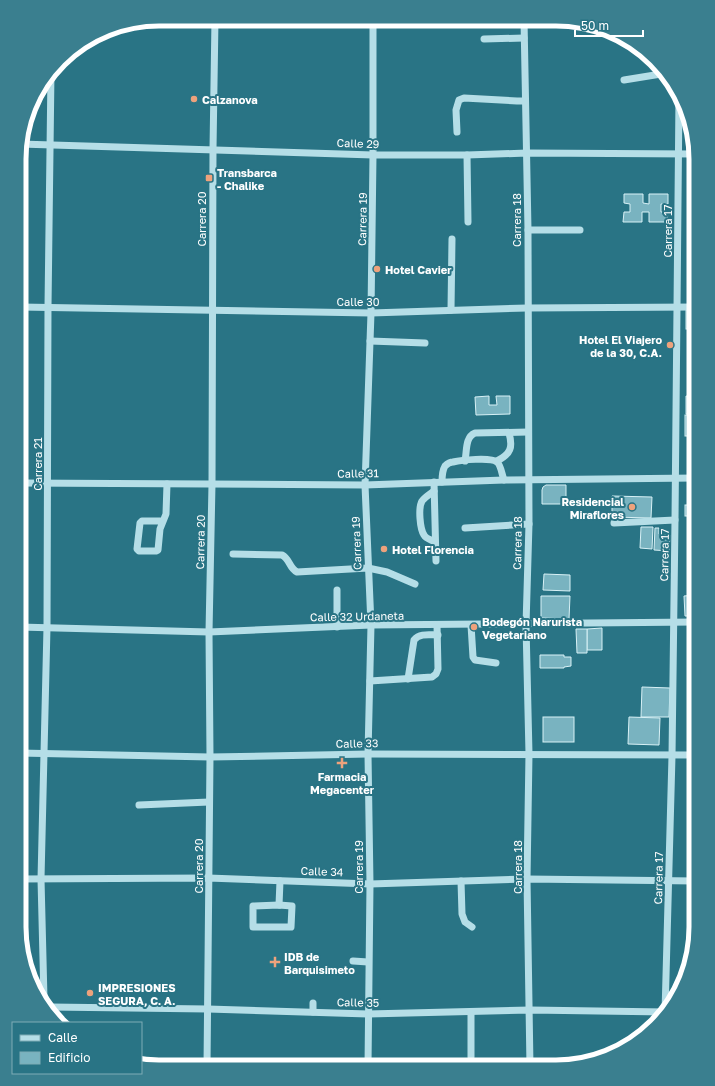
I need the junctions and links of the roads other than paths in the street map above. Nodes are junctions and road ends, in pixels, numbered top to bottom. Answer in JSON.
{"nodes":[{"id":1,"x":215,"y":26,"type":"edge"},
{"id":2,"x":373,"y":26,"type":"edge"},
{"id":3,"x":524,"y":26,"type":"edge"},
{"id":4,"x":524,"y":38,"type":"junction"},
{"id":5,"x":484,"y":39,"type":"dead end"},
{"id":6,"x":659,"y":75,"type":"edge"},
{"id":7,"x":624,"y":80,"type":"dead end"},
{"id":8,"x":51,"y":82,"type":"edge"},
{"id":9,"x":526,"y":101,"type":"junction"},
{"id":10,"x":678,"y":106,"type":"edge"},
{"id":11,"x":457,"y":132,"type":"dead end"},
{"id":12,"x":27,"y":144,"type":"edge"},
{"id":13,"x":49,"y":144,"type":"junction"},
{"id":14,"x":213,"y":149,"type":"junction"},
{"id":15,"x":527,"y":153,"type":"junction"},
{"id":16,"x":678,"y":154,"type":"junction"},
{"id":17,"x":689,"y":154,"type":"edge"},
{"id":18,"x":373,"y":155,"type":"junction"},
{"id":19,"x":467,"y":155,"type":"junction"},
{"id":20,"x":468,"y":222,"type":"dead end"},
{"id":21,"x":528,"y":230,"type":"junction"},
{"id":22,"x":580,"y":230,"type":"dead end"},
{"id":23,"x":452,"y":239,"type":"dead end"},
{"id":24,"x":26,"y":307,"type":"edge"},
{"id":25,"x":48,"y":307,"type":"junction"},
{"id":26,"x":677,"y":307,"type":"junction"},
{"id":27,"x":689,"y":307,"type":"edge"},
{"id":28,"x":527,"y":308,"type":"junction"},
{"id":29,"x":212,"y":309,"type":"junction"},
{"id":30,"x":451,"y":310,"type":"junction"},
{"id":31,"x":371,"y":313,"type":"junction"},
{"id":32,"x":370,"y":341,"type":"junction"},
{"id":33,"x":425,"y":343,"type":"dead end"},
{"id":34,"x":528,"y":432,"type":"junction"},
{"id":35,"x":509,"y":433,"type":"junction"},
{"id":36,"x":466,"y":461,"type":"junction"},
{"id":37,"x":497,"y":462,"type":"junction"},
{"id":38,"x":676,"y":478,"type":"junction"},
{"id":39,"x":689,"y":478,"type":"edge"},
{"id":40,"x":504,"y":480,"type":"junction"},
{"id":41,"x":528,"y":480,"type":"junction"},
{"id":42,"x":438,"y":482,"type":"junction"},
{"id":43,"x":26,"y":483,"type":"edge"},
{"id":44,"x":48,"y":483,"type":"junction"},
{"id":45,"x":167,"y":484,"type":"junction"},
{"id":46,"x":212,"y":484,"type":"junction"},
{"id":47,"x":365,"y":485,"type":"junction"},
{"id":48,"x":434,"y":491,"type":"junction"},
{"id":49,"x":675,"y":520,"type":"junction"},
{"id":50,"x":163,"y":521,"type":"junction"},
{"id":51,"x":614,"y":523,"type":"dead end"},
{"id":52,"x":529,"y":524,"type":"junction"},
{"id":53,"x":465,"y":528,"type":"dead end"},
{"id":54,"x":435,"y":542,"type":"junction"},
{"id":55,"x":233,"y":554,"type":"dead end"},
{"id":56,"x":436,"y":561,"type":"dead end"},
{"id":57,"x":368,"y":568,"type":"junction"},
{"id":58,"x":416,"y":584,"type":"dead end"},
{"id":59,"x":337,"y":590,"type":"dead end"},
{"id":60,"x":674,"y":622,"type":"junction"},
{"id":61,"x":689,"y":622,"type":"edge"},
{"id":62,"x":371,"y":625,"type":"junction"},
{"id":63,"x":438,"y":625,"type":"junction"},
{"id":64,"x":471,"y":625,"type":"junction"},
{"id":65,"x":526,"y":625,"type":"junction"},
{"id":66,"x":26,"y":627,"type":"edge"},
{"id":67,"x":47,"y":627,"type":"junction"},
{"id":68,"x":336,"y":627,"type":"junction"},
{"id":69,"x":209,"y":632,"type":"junction"},
{"id":70,"x":438,"y":635,"type":"junction"},
{"id":71,"x":496,"y":663,"type":"dead end"},
{"id":72,"x":408,"y":679,"type":"junction"},
{"id":73,"x":370,"y":681,"type":"junction"},
{"id":74,"x":26,"y":753,"type":"edge"},
{"id":75,"x":45,"y":753,"type":"junction"},
{"id":76,"x":368,"y":754,"type":"junction"},
{"id":77,"x":528,"y":754,"type":"junction"},
{"id":78,"x":689,"y":755,"type":"edge"},
{"id":79,"x":672,"y":756,"type":"junction"},
{"id":80,"x":210,"y":757,"type":"junction"},
{"id":81,"x":209,"y":802,"type":"junction"},
{"id":82,"x":139,"y":805,"type":"dead end"},
{"id":83,"x":208,"y":878,"type":"junction"},
{"id":84,"x":26,"y":879,"type":"edge"},
{"id":85,"x":527,"y":879,"type":"junction"},
{"id":86,"x":41,"y":880,"type":"junction"},
{"id":87,"x":461,"y":880,"type":"junction"},
{"id":88,"x":280,"y":881,"type":"junction"},
{"id":89,"x":668,"y":881,"type":"junction"},
{"id":90,"x":689,"y":881,"type":"edge"},
{"id":91,"x":370,"y":884,"type":"junction"},
{"id":92,"x":280,"y":905,"type":"junction"},
{"id":93,"x":472,"y":927,"type":"dead end"},
{"id":94,"x":352,"y":961,"type":"dead end"},
{"id":95,"x":368,"y":962,"type":"junction"},
{"id":96,"x":44,"y":994,"type":"edge"},
{"id":97,"x":666,"y":1002,"type":"edge"},
{"id":98,"x":313,"y":1003,"type":"dead end"},
{"id":99,"x":52,"y":1007,"type":"edge"},
{"id":100,"x":208,"y":1009,"type":"junction"},
{"id":101,"x":530,"y":1010,"type":"junction"},
{"id":102,"x":313,"y":1012,"type":"junction"},
{"id":103,"x":471,"y":1012,"type":"junction"},
{"id":104,"x":658,"y":1013,"type":"edge"},
{"id":105,"x":368,"y":1014,"type":"junction"},
{"id":106,"x":471,"y":1057,"type":"dead end"},
{"id":107,"x":207,"y":1060,"type":"edge"},
{"id":108,"x":368,"y":1060,"type":"edge"},
{"id":109,"x":530,"y":1060,"type":"edge"}],
"edges":[{"from":1,"to":14,"type":"street","name":"Carrera 20"},
{"from":2,"to":18,"type":"street","name":"Carrera 19"},
{"from":3,"to":4,"type":"street","name":"Carrera 18"},
{"from":4,"to":5,"type":"street"},
{"from":4,"to":9,"type":"street","name":"Carrera 18"},
{"from":6,"to":7,"type":"street"},
{"from":8,"to":13,"type":"street","name":"Carrera 21"},
{"from":9,"to":11,"type":"street"},
{"from":9,"to":15,"type":"street","name":"Carrera 18"},
{"from":10,"to":16,"type":"street","name":"Carrera 17"},
{"from":12,"to":13,"type":"street","name":"Calle 29"},
{"from":13,"to":14,"type":"street","name":"Calle 29"},
{"from":13,"to":25,"type":"street","name":"Carrera 21"},
{"from":14,"to":18,"type":"street","name":"Calle 29"},
{"from":14,"to":29,"type":"street","name":"Carrera 20"},
{"from":15,"to":16,"type":"street","name":"Calle 29"},
{"from":15,"to":19,"type":"street","name":"Calle 29"},
{"from":15,"to":21,"type":"street","name":"Carrera 18"},
{"from":16,"to":17,"type":"street","name":"Calle 29"},
{"from":16,"to":26,"type":"street","name":"Carrera 17"},
{"from":18,"to":19,"type":"street","name":"Calle 29"},
{"from":18,"to":31,"type":"street","name":"Carrera 19"},
{"from":19,"to":20,"type":"street"},
{"from":21,"to":22,"type":"street"},
{"from":21,"to":28,"type":"street","name":"Carrera 18"},
{"from":23,"to":30,"type":"street"},
{"from":24,"to":25,"type":"street","name":"Calle 30"},
{"from":25,"to":29,"type":"street","name":"Calle 30"},
{"from":25,"to":44,"type":"street","name":"Carrera 21"},
{"from":26,"to":27,"type":"street","name":"Calle 30"},
{"from":26,"to":28,"type":"street","name":"Calle 30"},
{"from":26,"to":38,"type":"street","name":"Carrera 17"},
{"from":28,"to":30,"type":"street","name":"Calle 30"},
{"from":28,"to":34,"type":"street","name":"Carrera 18"},
{"from":29,"to":31,"type":"street","name":"Calle 30"},
{"from":29,"to":46,"type":"street","name":"Carrera 20"},
{"from":30,"to":31,"type":"street","name":"Calle 30"},
{"from":31,"to":32,"type":"street","name":"Carrera 19"},
{"from":32,"to":33,"type":"street"},
{"from":32,"to":47,"type":"street","name":"Carrera 19"},
{"from":34,"to":35,"type":"street"},
{"from":34,"to":41,"type":"street","name":"Carrera 18"},
{"from":35,"to":36,"type":"street"},
{"from":35,"to":37,"type":"street"},
{"from":36,"to":37,"type":"street"},
{"from":36,"to":42,"type":"street"},
{"from":37,"to":40,"type":"street"},
{"from":38,"to":39,"type":"street","name":"Calle 31"},
{"from":38,"to":41,"type":"street","name":"Calle 31"},
{"from":38,"to":49,"type":"street","name":"Carrera 17"},
{"from":40,"to":41,"type":"street","name":"Calle 31"},
{"from":40,"to":42,"type":"street","name":"Calle 31"},
{"from":41,"to":52,"type":"street","name":"Carrera 18"},
{"from":42,"to":47,"type":"street","name":"Calle 31"},
{"from":42,"to":48,"type":"street"},
{"from":43,"to":44,"type":"street","name":"Calle 31"},
{"from":44,"to":45,"type":"street","name":"Calle 31"},
{"from":44,"to":67,"type":"street","name":"Carrera 21"},
{"from":45,"to":46,"type":"street","name":"Calle 31"},
{"from":45,"to":50,"type":"street"},
{"from":46,"to":47,"type":"street","name":"Calle 31"},
{"from":46,"to":69,"type":"street","name":"Carrera 20"},
{"from":47,"to":57,"type":"street","name":"Carrera 19"},
{"from":48,"to":54,"type":"street"},
{"from":48,"to":54,"type":"street"},
{"from":49,"to":51,"type":"street"},
{"from":49,"to":60,"type":"street","name":"Carrera 17"},
{"from":50,"to":50,"type":"street"},
{"from":52,"to":53,"type":"street"},
{"from":52,"to":65,"type":"street","name":"Carrera 18"},
{"from":54,"to":56,"type":"street"},
{"from":55,"to":57,"type":"street"},
{"from":57,"to":58,"type":"street"},
{"from":57,"to":62,"type":"street","name":"Carrera 19"},
{"from":59,"to":68,"type":"street"},
{"from":60,"to":61,"type":"street","name":"Calle 32 Urdaneta"},
{"from":60,"to":65,"type":"street","name":"Calle 32 Urdaneta"},
{"from":60,"to":79,"type":"street","name":"Carrera 17"},
{"from":62,"to":63,"type":"street","name":"Calle 32 Urdaneta"},
{"from":62,"to":68,"type":"street","name":"Calle 32 Urdaneta"},
{"from":62,"to":73,"type":"street","name":"Carrera 19"},
{"from":63,"to":64,"type":"street","name":"Calle 32 Urdaneta"},
{"from":63,"to":70,"type":"street"},
{"from":64,"to":65,"type":"street","name":"Calle 32 Urdaneta"},
{"from":64,"to":71,"type":"street"},
{"from":65,"to":77,"type":"street","name":"Carrera 18"},
{"from":66,"to":67,"type":"street","name":"Calle 32 Urdaneta"},
{"from":67,"to":69,"type":"street","name":"Calle 32 Urdaneta"},
{"from":67,"to":75,"type":"street","name":"Carrera 21"},
{"from":68,"to":69,"type":"street","name":"Calle 32 Urdaneta"},
{"from":69,"to":80,"type":"street","name":"Carrera 20"},
{"from":70,"to":72,"type":"street"},
{"from":70,"to":72,"type":"street"},
{"from":72,"to":73,"type":"street"},
{"from":73,"to":76,"type":"street","name":"Carrera 19"},
{"from":74,"to":75,"type":"street","name":"Calle 33"},
{"from":75,"to":80,"type":"street","name":"Calle 33"},
{"from":75,"to":86,"type":"street","name":"Carrera 21"},
{"from":76,"to":77,"type":"street","name":"Calle 33"},
{"from":76,"to":80,"type":"street","name":"Calle 33"},
{"from":76,"to":91,"type":"street","name":"Carrera 19"},
{"from":77,"to":79,"type":"street","name":"Calle 33"},
{"from":77,"to":85,"type":"street","name":"Carrera 18"},
{"from":78,"to":79,"type":"street","name":"Calle 33"},
{"from":79,"to":89,"type":"street","name":"Carrera 17"},
{"from":80,"to":81,"type":"street","name":"Carrera 20"},
{"from":81,"to":82,"type":"street"},
{"from":81,"to":83,"type":"street","name":"Carrera 20"},
{"from":83,"to":86,"type":"street","name":"Calle 34"},
{"from":83,"to":88,"type":"street","name":"Calle 34"},
{"from":83,"to":100,"type":"street","name":"Carrera 20"},
{"from":84,"to":86,"type":"street","name":"Calle 34"},
{"from":85,"to":87,"type":"street","name":"Calle 34"},
{"from":85,"to":89,"type":"street","name":"Calle 34"},
{"from":85,"to":101,"type":"street","name":"Carrera 18"},
{"from":86,"to":96,"type":"street","name":"Carrera 21"},
{"from":87,"to":91,"type":"street","name":"Calle 34"},
{"from":87,"to":93,"type":"street"},
{"from":88,"to":91,"type":"street","name":"Calle 34"},
{"from":88,"to":92,"type":"street"},
{"from":89,"to":90,"type":"street","name":"Calle 34"},
{"from":89,"to":97,"type":"street","name":"Carrera 17"},
{"from":91,"to":95,"type":"street","name":"Carrera 19"},
{"from":92,"to":92,"type":"street"},
{"from":94,"to":95,"type":"street"},
{"from":95,"to":105,"type":"street","name":"Carrera 19"},
{"from":98,"to":102,"type":"street"},
{"from":99,"to":100,"type":"street","name":"Calle 35"},
{"from":100,"to":102,"type":"street","name":"Calle 35"},
{"from":100,"to":107,"type":"street","name":"Carrera 20"},
{"from":101,"to":103,"type":"street","name":"Calle 35"},
{"from":101,"to":104,"type":"street","name":"Calle 35"},
{"from":101,"to":109,"type":"street","name":"Carrera 18"},
{"from":102,"to":105,"type":"street","name":"Calle 35"},
{"from":103,"to":105,"type":"street","name":"Calle 35"},
{"from":103,"to":106,"type":"street"},
{"from":105,"to":108,"type":"street","name":"Carrera 19"}]}
